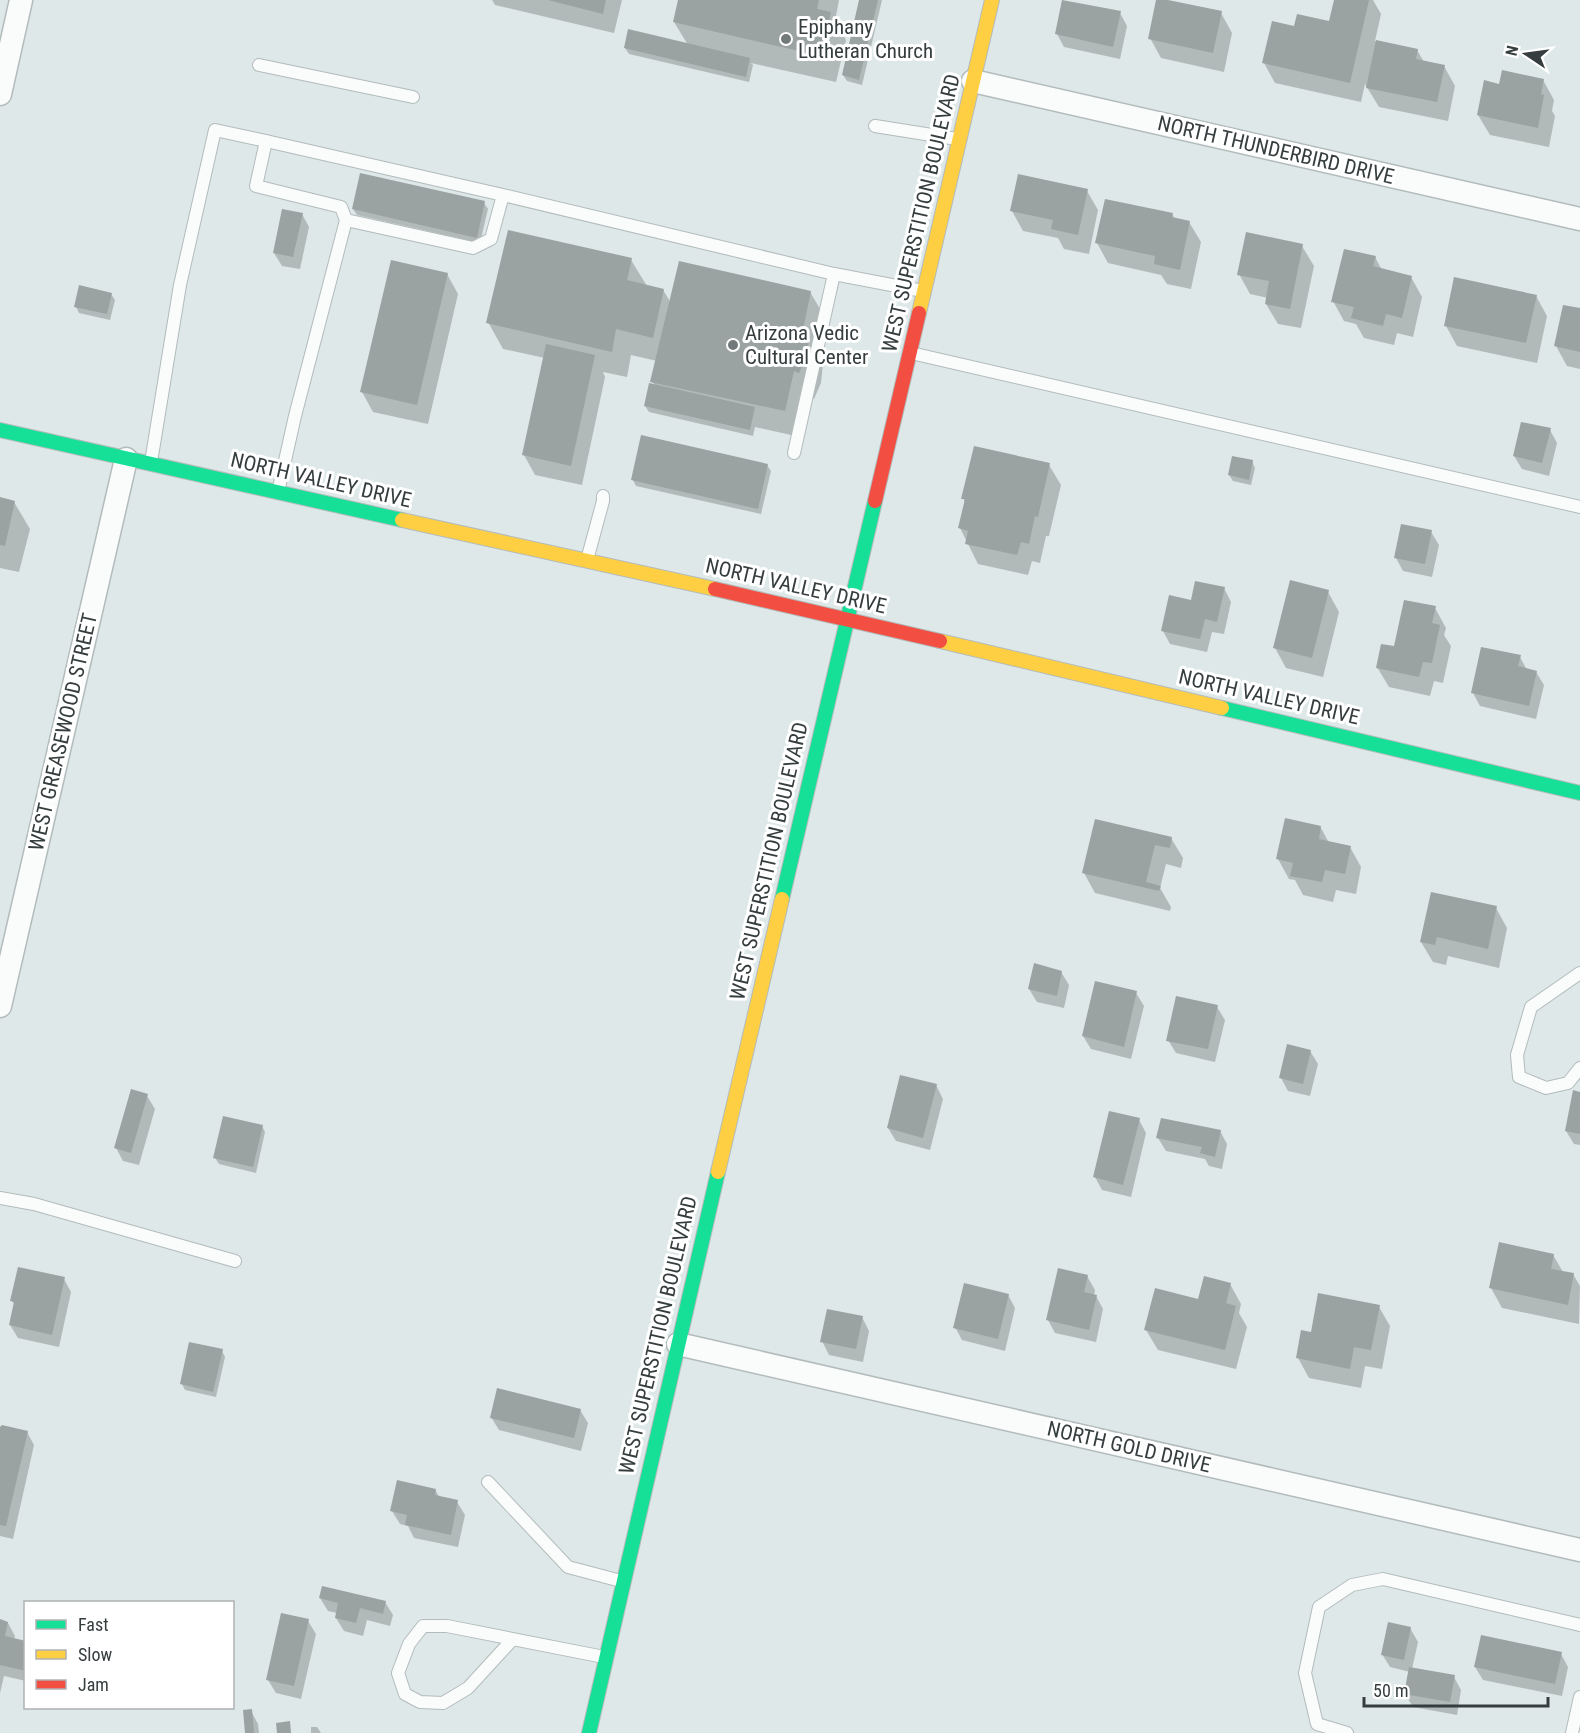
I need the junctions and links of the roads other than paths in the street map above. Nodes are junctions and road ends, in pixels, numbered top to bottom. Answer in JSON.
{"nodes":[{"id":1,"x":21,"y":0,"type":"edge"},
{"id":2,"x":992,"y":0,"type":"edge"},
{"id":3,"x":259,"y":65,"type":"dead end"},
{"id":4,"x":973,"y":81,"type":"junction"},
{"id":5,"x":0,"y":94,"type":"edge"},
{"id":6,"x":413,"y":97,"type":"dead end"},
{"id":7,"x":875,"y":126,"type":"dead end"},
{"id":8,"x":959,"y":140,"type":"junction"},
{"id":9,"x":266,"y":141,"type":"junction"},
{"id":10,"x":503,"y":195,"type":"junction"},
{"id":11,"x":1580,"y":219,"type":"edge"},
{"id":12,"x":346,"y":220,"type":"junction"},
{"id":13,"x":834,"y":274,"type":"junction"},
{"id":14,"x":924,"y":292,"type":"junction"},
{"id":15,"x":910,"y":352,"type":"junction"},
{"id":16,"x":0,"y":430,"type":"edge"},
{"id":17,"x":794,"y":453,"type":"dead end"},
{"id":18,"x":126,"y":459,"type":"junction"},
{"id":19,"x":151,"y":464,"type":"junction"},
{"id":20,"x":278,"y":492,"type":"junction"},
{"id":21,"x":603,"y":496,"type":"dead end"},
{"id":22,"x":1580,"y":507,"type":"edge"},
{"id":23,"x":587,"y":561,"type":"junction"},
{"id":24,"x":847,"y":619,"type":"junction"},
{"id":25,"x":1580,"y":793,"type":"edge"},
{"id":26,"x":1580,"y":973,"type":"edge"},
{"id":27,"x":0,"y":1006,"type":"edge"},
{"id":28,"x":1580,"y":1068,"type":"edge"},
{"id":29,"x":0,"y":1198,"type":"edge"},
{"id":30,"x":236,"y":1261,"type":"dead end"},
{"id":31,"x":678,"y":1344,"type":"junction"},
{"id":32,"x":488,"y":1482,"type":"dead end"},
{"id":33,"x":1580,"y":1550,"type":"edge"},
{"id":34,"x":623,"y":1581,"type":"junction"},
{"id":35,"x":1580,"y":1625,"type":"edge"},
{"id":36,"x":512,"y":1640,"type":"junction"},
{"id":37,"x":606,"y":1658,"type":"junction"},
{"id":38,"x":1580,"y":1697,"type":"edge"},
{"id":39,"x":589,"y":1733,"type":"edge"},
{"id":40,"x":1347,"y":1733,"type":"edge"},
{"id":41,"x":1572,"y":1733,"type":"edge"}],
"edges":[{"from":1,"to":5,"type":"street"},
{"from":2,"to":4,"type":"main road","name":"WEST SUPERSTITION BOULEVARD"},
{"from":3,"to":6,"type":"lane"},
{"from":4,"to":8,"type":"main road","name":"WEST SUPERSTITION BOULEVARD"},
{"from":4,"to":11,"type":"street","name":"NORTH THUNDERBIRD DRIVE"},
{"from":7,"to":8,"type":"lane"},
{"from":8,"to":14,"type":"main road","name":"WEST SUPERSTITION BOULEVARD"},
{"from":9,"to":10,"type":"lane"},
{"from":9,"to":12,"type":"lane"},
{"from":9,"to":19,"type":"lane"},
{"from":10,"to":12,"type":"lane"},
{"from":10,"to":13,"type":"lane"},
{"from":12,"to":20,"type":"lane"},
{"from":13,"to":14,"type":"lane"},
{"from":13,"to":17,"type":"lane"},
{"from":14,"to":15,"type":"main road","name":"WEST SUPERSTITION BOULEVARD"},
{"from":15,"to":22,"type":"lane"},
{"from":15,"to":24,"type":"main road","name":"WEST SUPERSTITION BOULEVARD"},
{"from":16,"to":18,"type":"main road","name":"NORTH VALLEY DRIVE"},
{"from":18,"to":19,"type":"main road","name":"NORTH VALLEY DRIVE"},
{"from":18,"to":27,"type":"street","name":"WEST GREASEWOOD STREET"},
{"from":19,"to":20,"type":"main road","name":"NORTH VALLEY DRIVE"},
{"from":20,"to":23,"type":"main road","name":"NORTH VALLEY DRIVE"},
{"from":21,"to":23,"type":"lane"},
{"from":23,"to":24,"type":"main road","name":"NORTH VALLEY DRIVE"},
{"from":24,"to":25,"type":"main road","name":"NORTH VALLEY DRIVE"},
{"from":24,"to":31,"type":"main road","name":"WEST SUPERSTITION BOULEVARD"},
{"from":26,"to":28,"type":"lane"},
{"from":29,"to":30,"type":"lane"},
{"from":31,"to":33,"type":"street","name":"NORTH GOLD DRIVE"},
{"from":31,"to":34,"type":"main road","name":"WEST SUPERSTITION BOULEVARD"},
{"from":32,"to":34,"type":"lane"},
{"from":34,"to":37,"type":"main road","name":"WEST SUPERSTITION BOULEVARD"},
{"from":35,"to":40,"type":"lane"},
{"from":36,"to":36,"type":"lane"},
{"from":36,"to":37,"type":"lane"},
{"from":37,"to":39,"type":"main road","name":"WEST SUPERSTITION BOULEVARD"},
{"from":38,"to":41,"type":"lane"}]}
